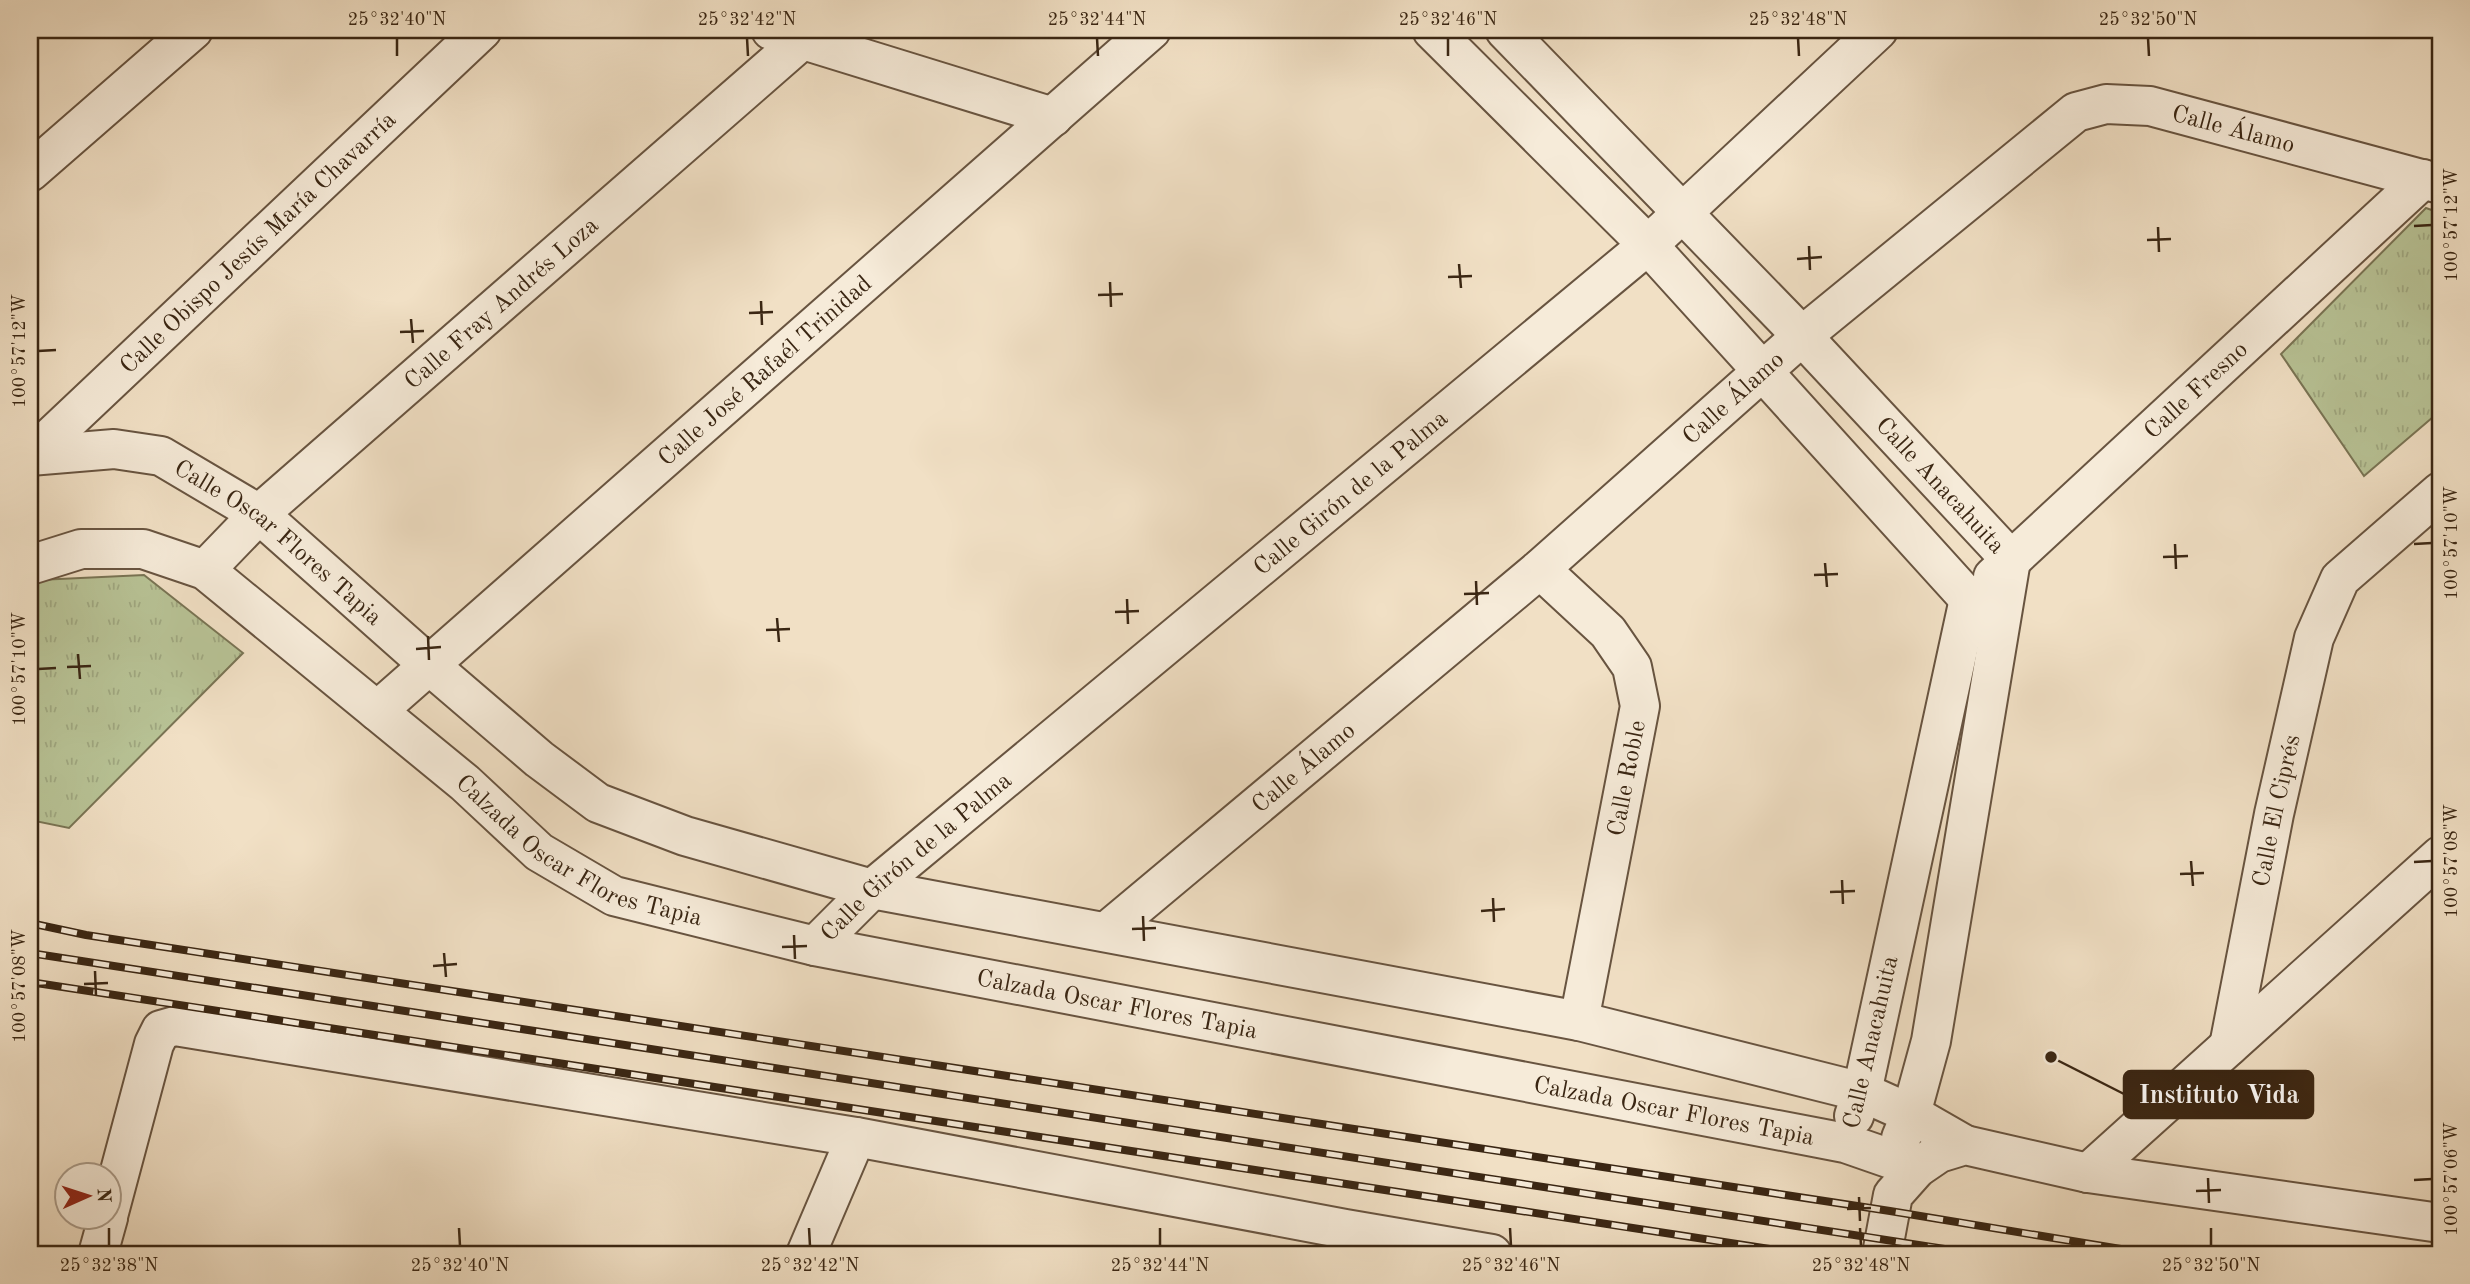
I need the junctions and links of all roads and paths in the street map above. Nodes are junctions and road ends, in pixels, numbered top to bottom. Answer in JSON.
{"nodes":[{"id":1,"x":193,"y":30,"type":"edge"},
{"id":2,"x":482,"y":30,"type":"edge"},
{"id":3,"x":1151,"y":30,"type":"edge"},
{"id":4,"x":1432,"y":30,"type":"edge"},
{"id":5,"x":1505,"y":30,"type":"edge"},
{"id":6,"x":1878,"y":30,"type":"edge"},
{"id":7,"x":786,"y":35,"type":"edge"},
{"id":8,"x":1053,"y":117,"type":"junction"},
{"id":9,"x":30,"y":172,"type":"edge"},
{"id":10,"x":2432,"y":182,"type":"edge"},
{"id":11,"x":1682,"y":213,"type":"junction"},
{"id":12,"x":1648,"y":245,"type":"junction"},
{"id":13,"x":1802,"y":336,"type":"junction"},
{"id":14,"x":1762,"y":370,"type":"junction"},
{"id":15,"x":31,"y":455,"type":"edge"},
{"id":16,"x":2440,"y":492,"type":"edge"},
{"id":17,"x":259,"y":514,"type":"junction"},
{"id":18,"x":2011,"y":560,"type":"junction"},
{"id":19,"x":30,"y":565,"type":"edge"},
{"id":20,"x":1540,"y":569,"type":"junction"},
{"id":21,"x":205,"y":570,"type":"junction"},
{"id":22,"x":1969,"y":599,"type":"junction"},
{"id":23,"x":428,"y":664,"type":"junction"},
{"id":24,"x":377,"y":711,"type":"junction"},
{"id":25,"x":2440,"y":856,"type":"edge"},
{"id":26,"x":872,"y":889,"type":"junction"},
{"id":27,"x":1107,"y":932,"type":"junction"},
{"id":28,"x":815,"y":946,"type":"junction"},
{"id":29,"x":1579,"y":1021,"type":"junction"},
{"id":30,"x":2229,"y":1046,"type":"junction"},
{"id":31,"x":1862,"y":1092,"type":"junction"},
{"id":32,"x":1911,"y":1114,"type":"junction"},
{"id":33,"x":856,"y":1137,"type":"junction"},
{"id":34,"x":1845,"y":1143,"type":"junction"},
{"id":35,"x":1928,"y":1156,"type":"junction"},
{"id":36,"x":122,"y":1165,"type":"edge"},
{"id":37,"x":2088,"y":1173,"type":"junction"},
{"id":38,"x":2440,"y":1223,"type":"edge"},
{"id":39,"x":104,"y":1232,"type":"edge"},
{"id":40,"x":1340,"y":1242,"type":"edge"},
{"id":41,"x":98,"y":1254,"type":"edge"},
{"id":42,"x":806,"y":1254,"type":"edge"},
{"id":43,"x":1492,"y":1254,"type":"edge"},
{"id":44,"x":1882,"y":1254,"type":"edge"}],
"edges":[{"from":1,"to":9,"type":"street"},
{"from":2,"to":15,"type":"street","name":"Calle Obispo Jesús María Chavarría"},
{"from":3,"to":8,"type":"street","name":"Calle José Rafaél Trinidad"},
{"from":4,"to":12,"type":"street"},
{"from":5,"to":11,"type":"street","name":"Calle Anacahuita"},
{"from":6,"to":11,"type":"street","name":"Calle Girón de la Palma"},
{"from":7,"to":8,"type":"street"},
{"from":7,"to":17,"type":"street","name":"Calle Fray Andrés Loza"},
{"from":8,"to":23,"type":"street","name":"Calle José Rafaél Trinidad"},
{"from":10,"to":13,"type":"street","name":"Calle Álamo"},
{"from":10,"to":18,"type":"street","name":"Calle Fresno"},
{"from":11,"to":12,"type":"street","name":"Calle Girón de la Palma"},
{"from":11,"to":13,"type":"street","name":"Calle Anacahuita"},
{"from":12,"to":14,"type":"street"},
{"from":12,"to":26,"type":"street","name":"Calle Girón de la Palma"},
{"from":13,"to":14,"type":"street","name":"Calle Álamo"},
{"from":13,"to":18,"type":"street","name":"Calle Anacahuita"},
{"from":14,"to":20,"type":"street","name":"Calle Álamo"},
{"from":14,"to":22,"type":"street"},
{"from":15,"to":17,"type":"street","name":"Calle Oscar Flores Tapia"},
{"from":16,"to":30,"type":"street","name":"Calle El Ciprés"},
{"from":17,"to":21,"type":"street","name":"Calle Fray Andrés Loza"},
{"from":17,"to":23,"type":"street","name":"Calle Oscar Flores Tapia"},
{"from":18,"to":22,"type":"street","name":"Calle Fresno"},
{"from":18,"to":32,"type":"street","name":"Calle Anacahuita"},
{"from":19,"to":21,"type":"street"},
{"from":20,"to":27,"type":"street","name":"Calle Álamo"},
{"from":20,"to":29,"type":"street","name":"Calle Roble"},
{"from":21,"to":24,"type":"street"},
{"from":22,"to":31,"type":"street","name":"Calle Anacahuita"},
{"from":23,"to":24,"type":"street","name":"Calle José Rafaél Trinidad"},
{"from":23,"to":26,"type":"street","name":"Calzada Oscar Flores Tapia"},
{"from":24,"to":28,"type":"street","name":"Calzada Oscar Flores Tapia"},
{"from":25,"to":30,"type":"street"},
{"from":26,"to":27,"type":"street","name":"Calzada Oscar Flores Tapia"},
{"from":26,"to":28,"type":"street","name":"Calle Girón de la Palma"},
{"from":27,"to":29,"type":"street","name":"Calzada Oscar Flores Tapia"},
{"from":28,"to":34,"type":"street","name":"Calzada Oscar Flores Tapia"},
{"from":29,"to":31,"type":"street","name":"Calzada Oscar Flores Tapia"},
{"from":30,"to":37,"type":"street"},
{"from":31,"to":32,"type":"street","name":"Calzada Oscar Flores Tapia"},
{"from":31,"to":34,"type":"street","name":"Calle Anacahuita"},
{"from":32,"to":35,"type":"street","name":"Calle Anacahuita"},
{"from":32,"to":35,"type":"street","name":"Calzada Oscar Flores Tapia"},
{"from":33,"to":36,"type":"street"},
{"from":33,"to":40,"type":"street"},
{"from":33,"to":42,"type":"street"},
{"from":34,"to":35,"type":"street","name":"Calzada Oscar Flores Tapia"},
{"from":35,"to":37,"type":"street"},
{"from":35,"to":44,"type":"street","name":"Calle Anacahuita"},
{"from":37,"to":38,"type":"street"},
{"from":39,"to":41,"type":"street"},
{"from":40,"to":43,"type":"street"}]}
